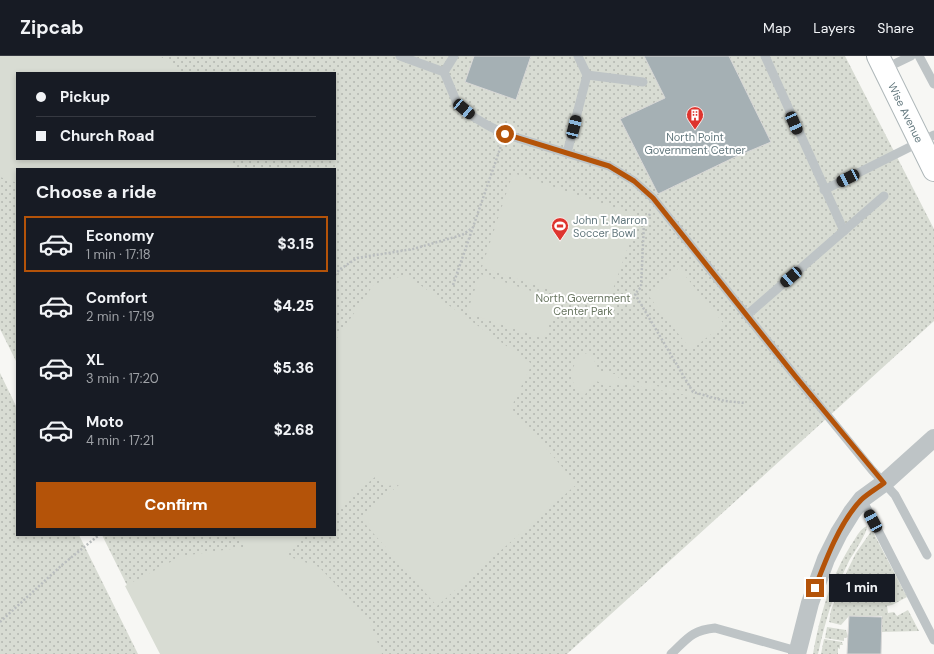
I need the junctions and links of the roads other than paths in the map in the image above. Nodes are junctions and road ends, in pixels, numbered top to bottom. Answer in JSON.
{"nodes":[{"id":1,"x":400,"y":56,"type":"edge"},
{"id":2,"x":454,"y":56,"type":"edge"},
{"id":3,"x":578,"y":56,"type":"edge"},
{"id":4,"x":765,"y":56,"type":"edge"},
{"id":5,"x":912,"y":56,"type":"edge"},
{"id":6,"x":919,"y":56,"type":"edge"},
{"id":7,"x":881,"y":62,"type":"edge"},
{"id":8,"x":444,"y":72,"type":"junction"},
{"id":9,"x":587,"y":75,"type":"junction"},
{"id":10,"x":643,"y":82,"type":"dead end"},
{"id":11,"x":934,"y":84,"type":"edge"},
{"id":12,"x":927,"y":138,"type":"edge"},
{"id":13,"x":567,"y":153,"type":"junction"},
{"id":14,"x":934,"y":170,"type":"edge"},
{"id":15,"x":824,"y":190,"type":"junction"},
{"id":16,"x":884,"y":196,"type":"dead end"},
{"id":17,"x":844,"y":232,"type":"junction"},
{"id":18,"x":747,"y":315,"type":"junction"},
{"id":19,"x":934,"y":438,"type":"edge"},
{"id":20,"x":884,"y":483,"type":"junction"},
{"id":21,"x":862,"y":499,"type":"junction"},
{"id":22,"x":927,"y":554,"type":"dead end"},
{"id":23,"x":931,"y":626,"type":"edge"},
{"id":24,"x":934,"y":640,"type":"edge"},
{"id":25,"x":797,"y":652,"type":"edge"},
{"id":26,"x":671,"y":654,"type":"edge"}],
"edges":[{"from":1,"to":8,"type":"lane"},
{"from":2,"to":8,"type":"lane"},
{"from":3,"to":9,"type":"lane"},
{"from":4,"to":15,"type":"lane"},
{"from":5,"to":7,"type":"lane"},
{"from":6,"to":11,"type":"lane"},
{"from":7,"to":12,"type":"main road","name":"Wise Avenue"},
{"from":8,"to":13,"type":"lane"},
{"from":9,"to":10,"type":"lane"},
{"from":9,"to":13,"type":"lane"},
{"from":12,"to":14,"type":"main road","name":"Wise Avenue"},
{"from":12,"to":15,"type":"lane"},
{"from":13,"to":18,"type":"lane"},
{"from":15,"to":17,"type":"lane"},
{"from":16,"to":17,"type":"lane"},
{"from":17,"to":18,"type":"lane"},
{"from":18,"to":20,"type":"lane"},
{"from":19,"to":20,"type":"street"},
{"from":20,"to":21,"type":"street"},
{"from":20,"to":22,"type":"lane"},
{"from":21,"to":23,"type":"lane"},
{"from":21,"to":25,"type":"street"},
{"from":23,"to":24,"type":"lane"},
{"from":25,"to":26,"type":"lane"}]}
